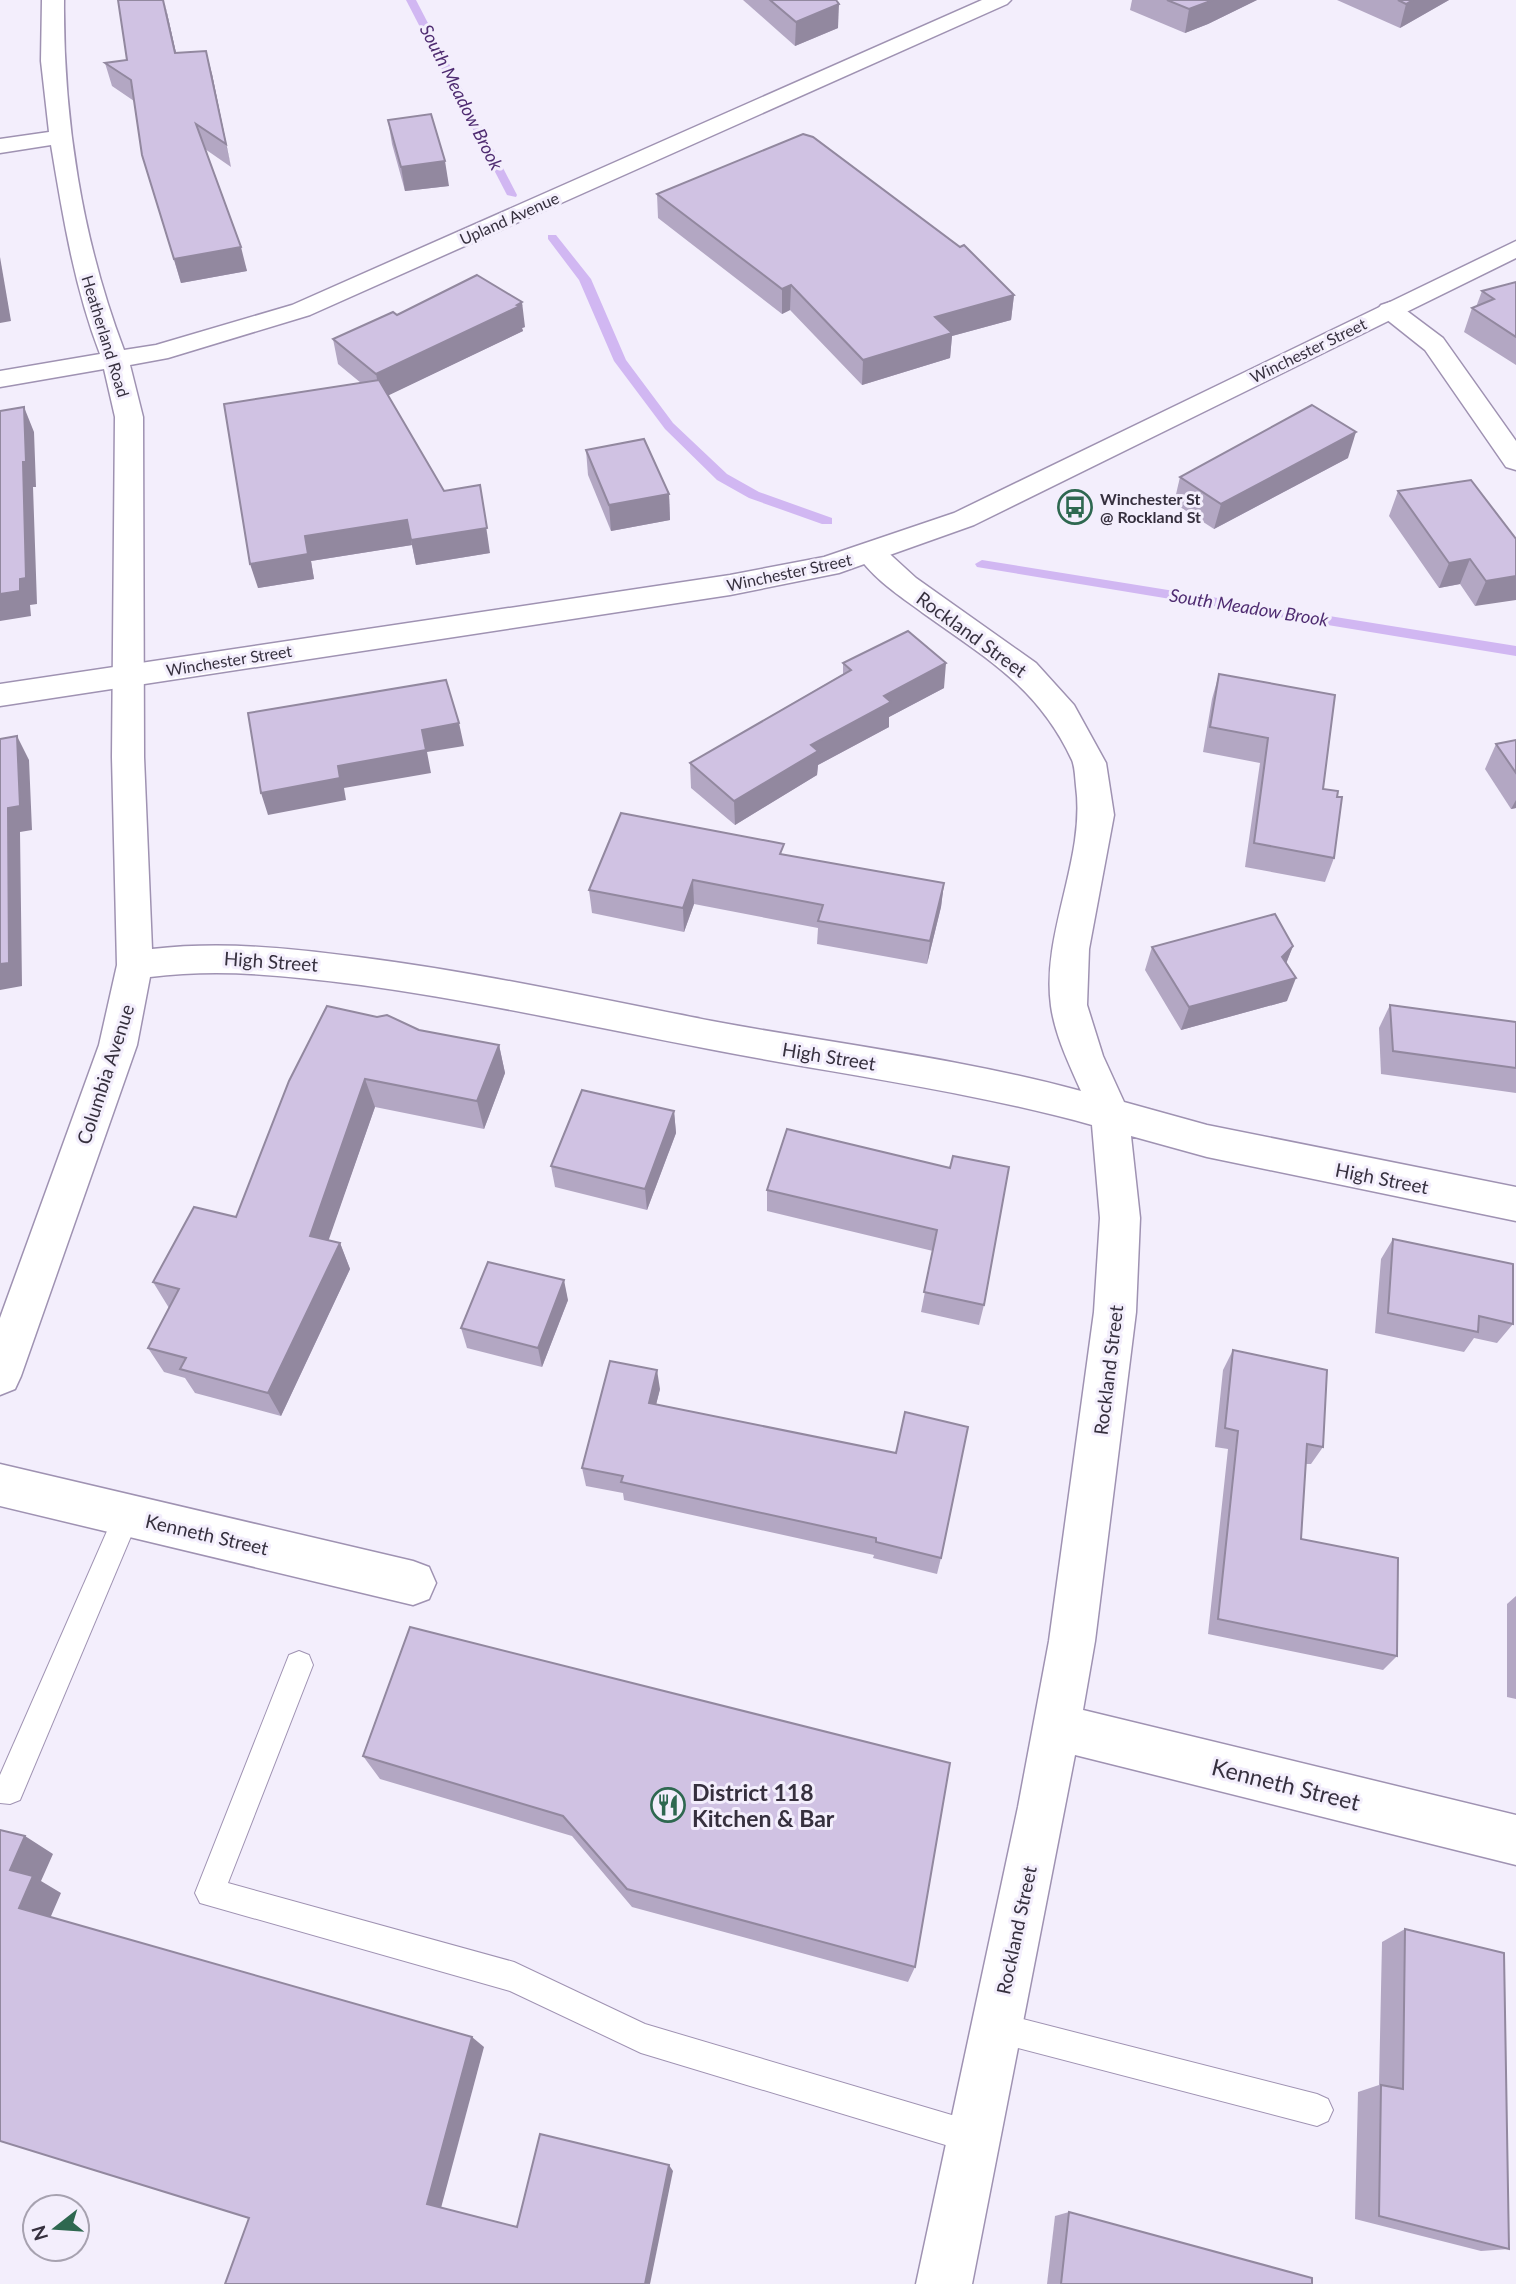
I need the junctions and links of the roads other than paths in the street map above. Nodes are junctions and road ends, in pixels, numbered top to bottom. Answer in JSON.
{"nodes":[{"id":1,"x":52,"y":0,"type":"edge"},
{"id":2,"x":1000,"y":0,"type":"edge"},
{"id":3,"x":940,"y":5,"type":"dead end"},
{"id":4,"x":964,"y":16,"type":"junction"},
{"id":5,"x":61,"y":136,"type":"junction"},
{"id":6,"x":0,"y":146,"type":"edge"},
{"id":7,"x":1516,"y":248,"type":"edge"},
{"id":8,"x":1390,"y":310,"type":"junction"},
{"id":9,"x":116,"y":360,"type":"junction"},
{"id":10,"x":0,"y":379,"type":"edge"},
{"id":11,"x":1516,"y":461,"type":"edge"},
{"id":12,"x":871,"y":553,"type":"junction"},
{"id":13,"x":130,"y":675,"type":"junction"},
{"id":14,"x":0,"y":695,"type":"edge"},
{"id":15,"x":135,"y":965,"type":"junction"},
{"id":16,"x":1110,"y":1114,"type":"junction"},
{"id":17,"x":1516,"y":1205,"type":"edge"},
{"id":18,"x":0,"y":1376,"type":"edge"},
{"id":19,"x":0,"y":1485,"type":"edge"},
{"id":20,"x":127,"y":1515,"type":"junction"},
{"id":21,"x":413,"y":1583,"type":"dead end"},
{"id":22,"x":299,"y":1665,"type":"dead end"},
{"id":23,"x":1057,"y":1727,"type":"junction"},
{"id":24,"x":0,"y":1789,"type":"edge"},
{"id":25,"x":1516,"y":1840,"type":"edge"},
{"id":26,"x":995,"y":2027,"type":"junction"},
{"id":27,"x":1317,"y":2110,"type":"dead end"},
{"id":28,"x":972,"y":2137,"type":"junction"},
{"id":29,"x":944,"y":2284,"type":"edge"}],
"edges":[{"from":1,"to":5,"type":"street","name":"Heatherland Road"},
{"from":2,"to":4,"type":"street","name":"Upland Avenue"},
{"from":3,"to":4,"type":"street"},
{"from":4,"to":9,"type":"street","name":"Upland Avenue"},
{"from":5,"to":6,"type":"street"},
{"from":5,"to":9,"type":"street","name":"Heatherland Road"},
{"from":7,"to":8,"type":"street","name":"Winchester Street"},
{"from":8,"to":11,"type":"street"},
{"from":8,"to":12,"type":"street","name":"Winchester Street"},
{"from":9,"to":10,"type":"street","name":"Upland Avenue"},
{"from":9,"to":13,"type":"street","name":"Heatherland Road"},
{"from":12,"to":13,"type":"street","name":"Winchester Street"},
{"from":12,"to":16,"type":"street","name":"Rockland Street"},
{"from":13,"to":14,"type":"street","name":"Winchester Street"},
{"from":13,"to":15,"type":"street","name":"Columbia Avenue"},
{"from":15,"to":16,"type":"street","name":"High Street"},
{"from":15,"to":18,"type":"street","name":"Columbia Avenue"},
{"from":16,"to":17,"type":"street","name":"High Street"},
{"from":16,"to":23,"type":"street","name":"Rockland Street"},
{"from":19,"to":20,"type":"street","name":"Kenneth Street"},
{"from":20,"to":21,"type":"street","name":"Kenneth Street"},
{"from":20,"to":24,"type":"lane"},
{"from":22,"to":28,"type":"lane"},
{"from":23,"to":25,"type":"street","name":"Kenneth Street"},
{"from":23,"to":26,"type":"street","name":"Rockland Street"},
{"from":26,"to":27,"type":"lane"},
{"from":26,"to":28,"type":"street","name":"Rockland Street"},
{"from":28,"to":29,"type":"street","name":"Rockland Street"}]}
